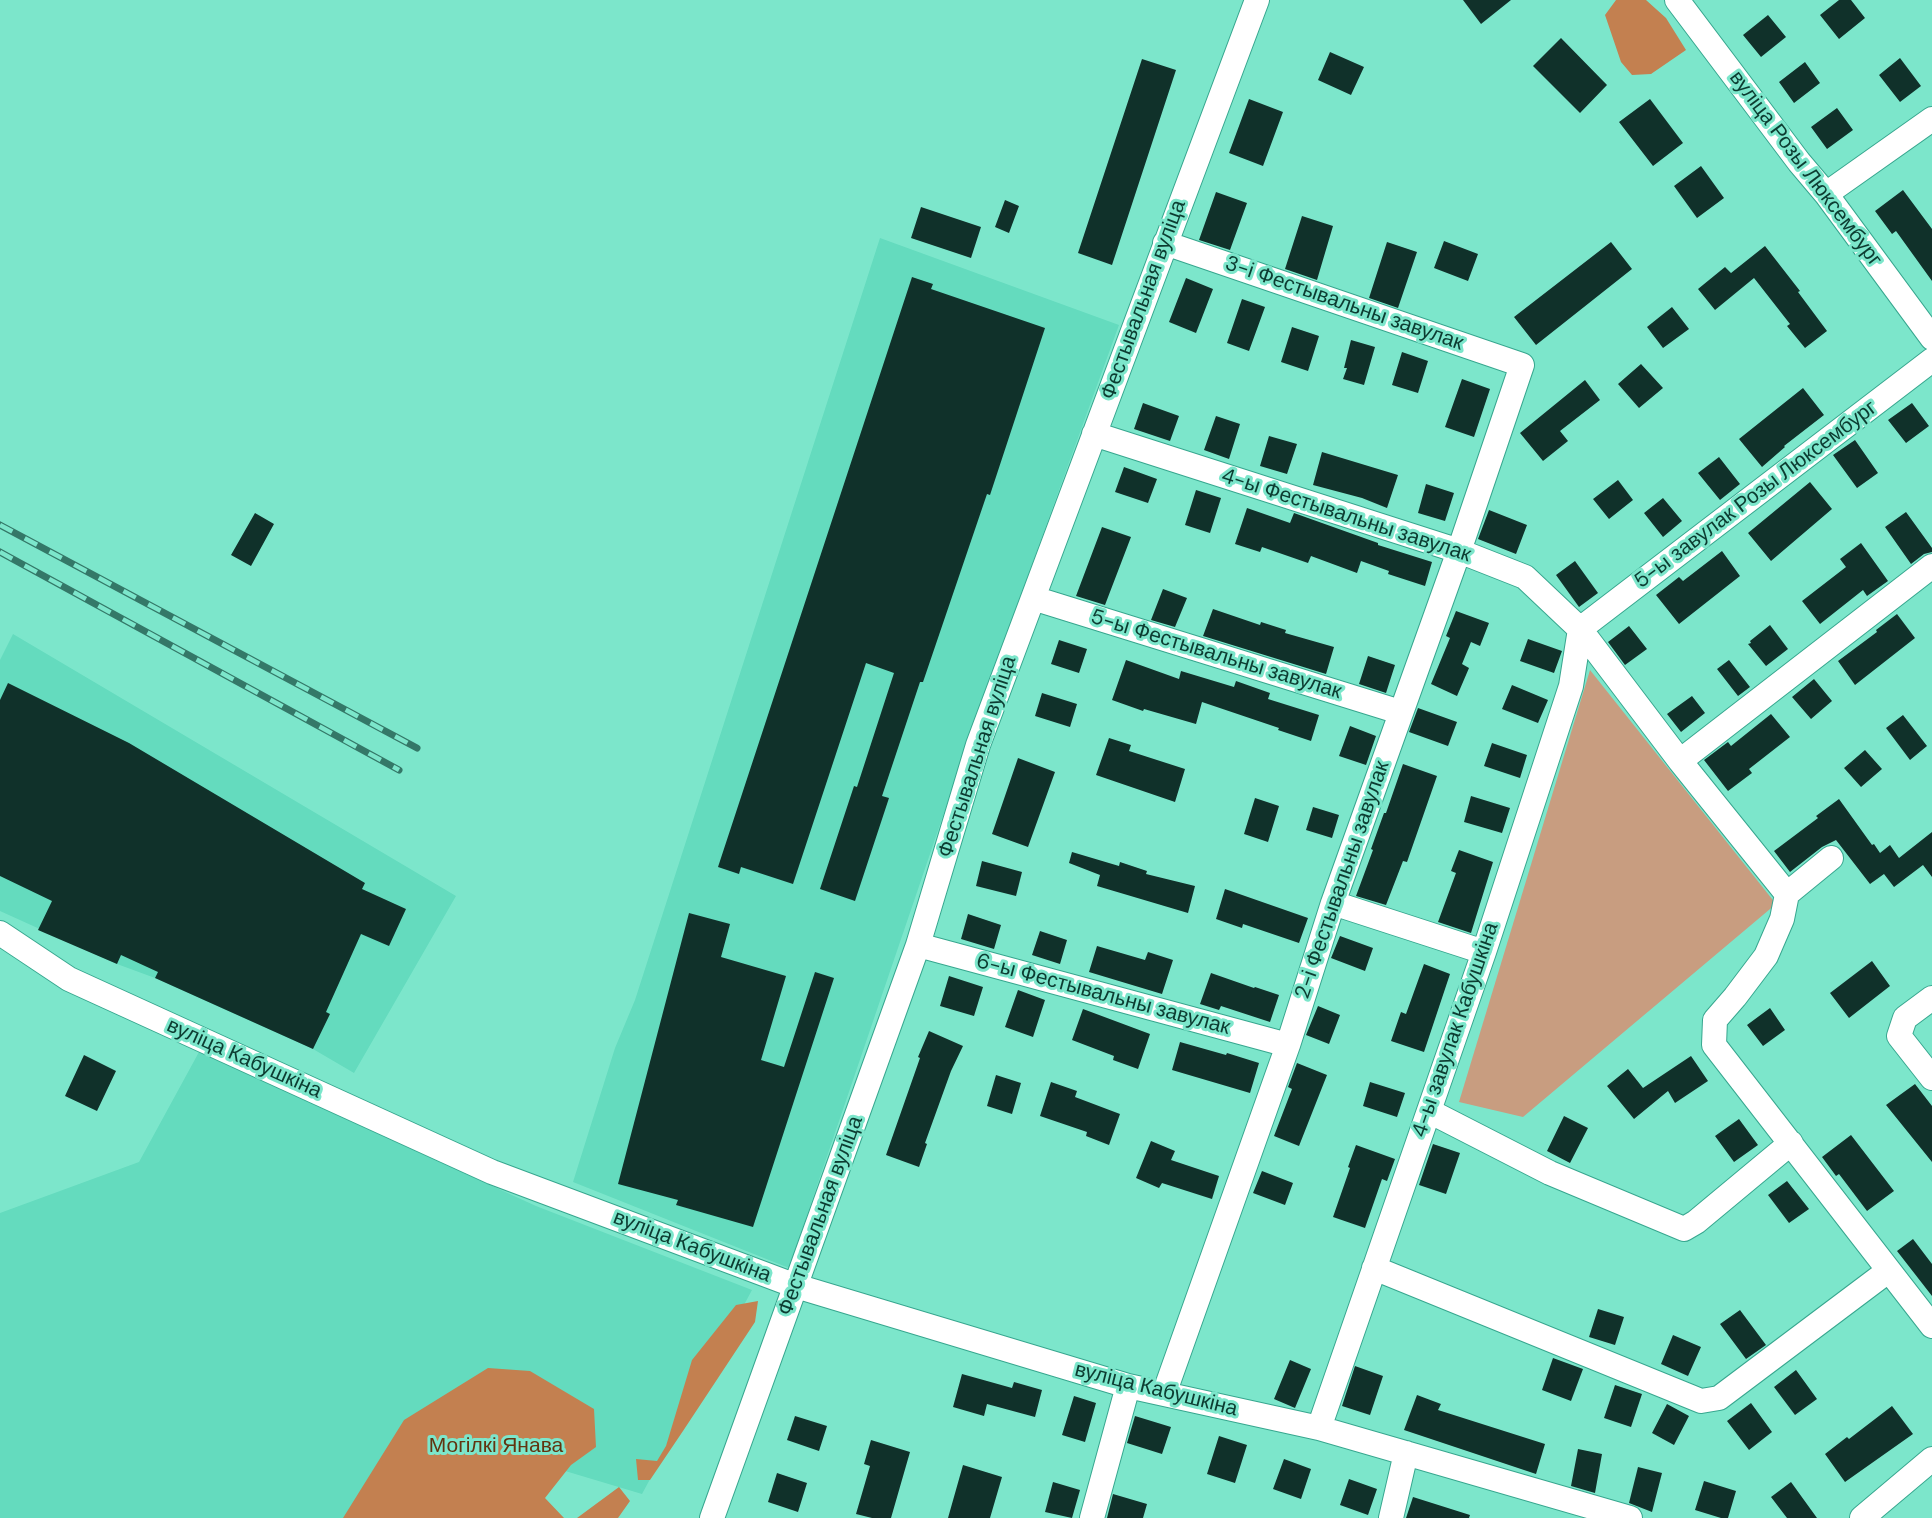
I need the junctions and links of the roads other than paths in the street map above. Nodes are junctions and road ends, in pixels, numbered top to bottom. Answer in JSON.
{"nodes":[{"id":1,"x":1257,"y":0,"type":"edge"},
{"id":2,"x":1677,"y":0,"type":"edge"},
{"id":3,"x":1932,"y":119,"type":"edge"},
{"id":4,"x":1826,"y":194,"type":"junction"},
{"id":5,"x":1165,"y":243,"type":"junction"},
{"id":6,"x":1932,"y":338,"type":"edge"},
{"id":7,"x":1932,"y":360,"type":"edge"},
{"id":8,"x":1522,"y":365,"type":"joint"},
{"id":9,"x":1094,"y":434,"type":"junction"},
{"id":10,"x":1459,"y":551,"type":"junction"},
{"id":11,"x":1932,"y":566,"type":"edge"},
{"id":12,"x":1033,"y":598,"type":"junction"},
{"id":13,"x":1580,"y":629,"type":"junction"},
{"id":14,"x":1400,"y":712,"type":"junction"},
{"id":15,"x":1680,"y":761,"type":"junction"},
{"id":16,"x":1831,"y":858,"type":"dead end"},
{"id":17,"x":1787,"y":894,"type":"junction"},
{"id":18,"x":1333,"y":903,"type":"junction"},
{"id":19,"x":0,"y":933,"type":"edge"},
{"id":20,"x":918,"y":945,"type":"junction"},
{"id":21,"x":1484,"y":952,"type":"junction"},
{"id":22,"x":1932,"y":998,"type":"edge"},
{"id":23,"x":1288,"y":1045,"type":"junction"},
{"id":24,"x":1932,"y":1078,"type":"edge"},
{"id":25,"x":1428,"y":1111,"type":"junction"},
{"id":26,"x":1791,"y":1143,"type":"junction"},
{"id":27,"x":1374,"y":1268,"type":"junction"},
{"id":28,"x":1888,"y":1270,"type":"junction"},
{"id":29,"x":796,"y":1286,"type":"junction"},
{"id":30,"x":1932,"y":1326,"type":"edge"},
{"id":31,"x":1128,"y":1386,"type":"junction"},
{"id":32,"x":1164,"y":1394,"type":"junction"},
{"id":33,"x":1319,"y":1428,"type":"junction"},
{"id":34,"x":1406,"y":1453,"type":"junction"},
{"id":35,"x":1932,"y":1459,"type":"edge"},
{"id":36,"x":712,"y":1518,"type":"edge"},
{"id":37,"x":1092,"y":1518,"type":"edge"},
{"id":38,"x":1390,"y":1518,"type":"edge"},
{"id":39,"x":1630,"y":1518,"type":"edge"},
{"id":40,"x":1862,"y":1518,"type":"edge"}],
"edges":[{"from":1,"to":5,"type":"street","name":"Фестывальная вуліца"},
{"from":2,"to":4,"type":"street","name":"вуліца Розы Люксембург"},
{"from":3,"to":4,"type":"street"},
{"from":4,"to":6,"type":"street","name":"вуліца Розы Люксембург"},
{"from":5,"to":8,"type":"street","name":"3-і Фестывальны завулак"},
{"from":5,"to":9,"type":"street","name":"Фестывальная вуліца"},
{"from":7,"to":13,"type":"street","name":"5-ы завулак Розы Люксембург"},
{"from":8,"to":10,"type":"street","name":"2-і Фестывальны завулак"},
{"from":9,"to":10,"type":"street","name":"4-ы Фестывальны завулак"},
{"from":9,"to":12,"type":"street","name":"Фестывальная вуліца"},
{"from":10,"to":13,"type":"street","name":"4-ы Фестывальны завулак"},
{"from":10,"to":14,"type":"street","name":"2-і Фестывальны завулак"},
{"from":11,"to":15,"type":"street"},
{"from":12,"to":14,"type":"street","name":"5-ы Фестывальны завулак"},
{"from":12,"to":20,"type":"street","name":"Фестывальная вуліца"},
{"from":13,"to":15,"type":"street","name":"4-ы Фестывальны завулак"},
{"from":13,"to":21,"type":"street","name":"4-ы завулак Кабушкіна"},
{"from":14,"to":18,"type":"street","name":"2-і Фестывальны завулак"},
{"from":15,"to":17,"type":"street","name":"4-ы Фестывальны завулак"},
{"from":16,"to":17,"type":"street"},
{"from":17,"to":26,"type":"street"},
{"from":18,"to":21,"type":"street"},
{"from":18,"to":23,"type":"street","name":"2-і Фестывальны завулак"},
{"from":19,"to":29,"type":"street","name":"вуліца Кабушкіна"},
{"from":20,"to":23,"type":"street","name":"6-ы Фестывальны завулак"},
{"from":20,"to":29,"type":"street","name":"Фестывальная вуліца"},
{"from":21,"to":25,"type":"street","name":"4-ы завулак Кабушкіна"},
{"from":22,"to":24,"type":"street"},
{"from":23,"to":32,"type":"street","name":"2-і Фестывальны завулак"},
{"from":25,"to":26,"type":"street"},
{"from":25,"to":27,"type":"street","name":"4-ы завулак Кабушкіна"},
{"from":26,"to":28,"type":"street"},
{"from":27,"to":28,"type":"street"},
{"from":27,"to":33,"type":"street","name":"4-ы завулак Кабушкіна"},
{"from":28,"to":30,"type":"street"},
{"from":29,"to":31,"type":"street","name":"вуліца Кабушкіна"},
{"from":29,"to":36,"type":"street","name":"Фестывальная вуліца"},
{"from":31,"to":32,"type":"street","name":"вуліца Кабушкіна"},
{"from":31,"to":37,"type":"street"},
{"from":32,"to":33,"type":"street","name":"вуліца Кабушкіна"},
{"from":33,"to":34,"type":"street","name":"вуліца Кабушкіна"},
{"from":34,"to":38,"type":"street"},
{"from":34,"to":39,"type":"street","name":"вуліца Кабушкіна"},
{"from":35,"to":40,"type":"street"}]}
